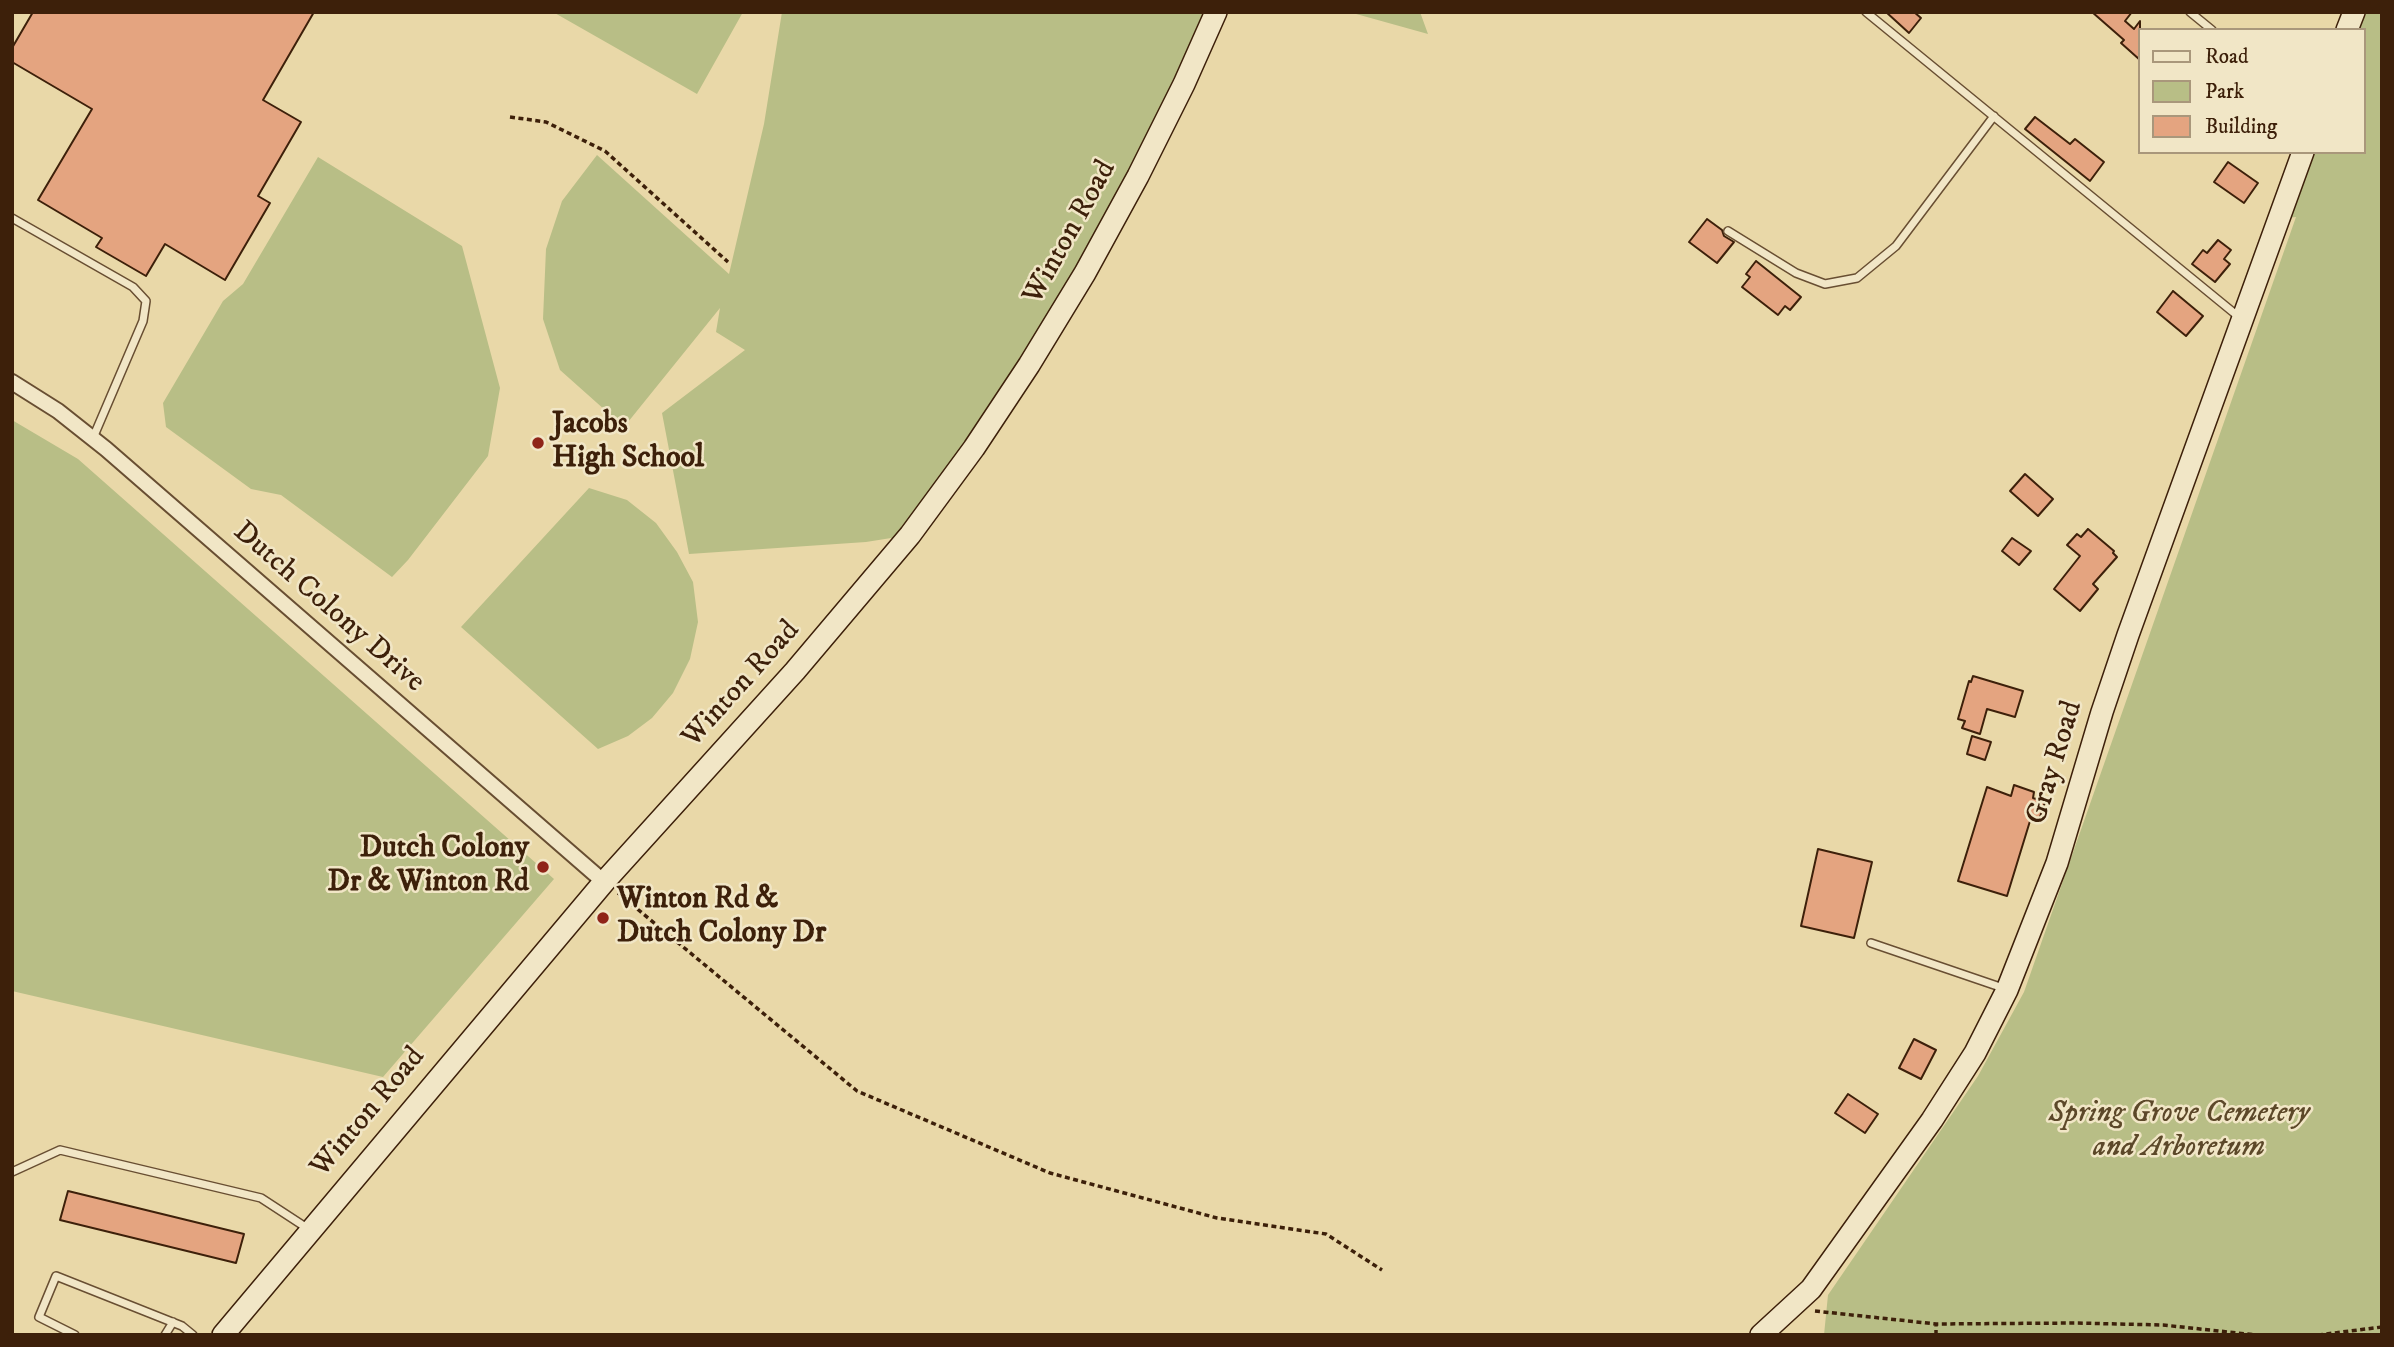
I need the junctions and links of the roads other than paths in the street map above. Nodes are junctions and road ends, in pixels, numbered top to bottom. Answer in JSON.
{"nodes":[{"id":1,"x":1216,"y":12,"type":"edge"},
{"id":2,"x":1866,"y":12,"type":"edge"},
{"id":3,"x":2190,"y":12,"type":"edge"},
{"id":4,"x":2210,"y":28,"type":"edge"},
{"id":5,"x":1994,"y":116,"type":"junction"},
{"id":6,"x":2302,"y":154,"type":"edge"},
{"id":7,"x":12,"y":218,"type":"edge"},
{"id":8,"x":1728,"y":231,"type":"dead end"},
{"id":9,"x":2242,"y":320,"type":"junction"},
{"id":10,"x":12,"y":382,"type":"edge"},
{"id":11,"x":92,"y":438,"type":"junction"},
{"id":12,"x":604,"y":882,"type":"junction"},
{"id":13,"x":1871,"y":943,"type":"dead end"},
{"id":14,"x":2007,"y":990,"type":"junction"},
{"id":15,"x":12,"y":1172,"type":"edge"},
{"id":16,"x":311,"y":1230,"type":"junction"},
{"id":17,"x":173,"y":1322,"type":"junction"},
{"id":18,"x":75,"y":1335,"type":"edge"},
{"id":19,"x":165,"y":1335,"type":"edge"},
{"id":20,"x":193,"y":1335,"type":"edge"},
{"id":21,"x":223,"y":1335,"type":"edge"},
{"id":22,"x":1761,"y":1335,"type":"edge"}],
"edges":[{"from":1,"to":12,"type":"main road","name":"Winton Road"},
{"from":2,"to":5,"type":"lane"},
{"from":3,"to":4,"type":"lane"},
{"from":5,"to":8,"type":"lane"},
{"from":5,"to":9,"type":"lane"},
{"from":6,"to":9,"type":"main road","name":"Gray Road"},
{"from":7,"to":11,"type":"lane"},
{"from":9,"to":14,"type":"main road","name":"Gray Road"},
{"from":10,"to":11,"type":"street","name":"Dutch Colony Drive"},
{"from":11,"to":12,"type":"street","name":"Dutch Colony Drive"},
{"from":12,"to":16,"type":"main road","name":"Winton Road"},
{"from":13,"to":14,"type":"lane"},
{"from":14,"to":22,"type":"main road","name":"Gray Road"},
{"from":15,"to":16,"type":"lane"},
{"from":16,"to":21,"type":"main road","name":"Winton Road"},
{"from":17,"to":18,"type":"lane"},
{"from":17,"to":19,"type":"lane"},
{"from":17,"to":20,"type":"lane"}]}
